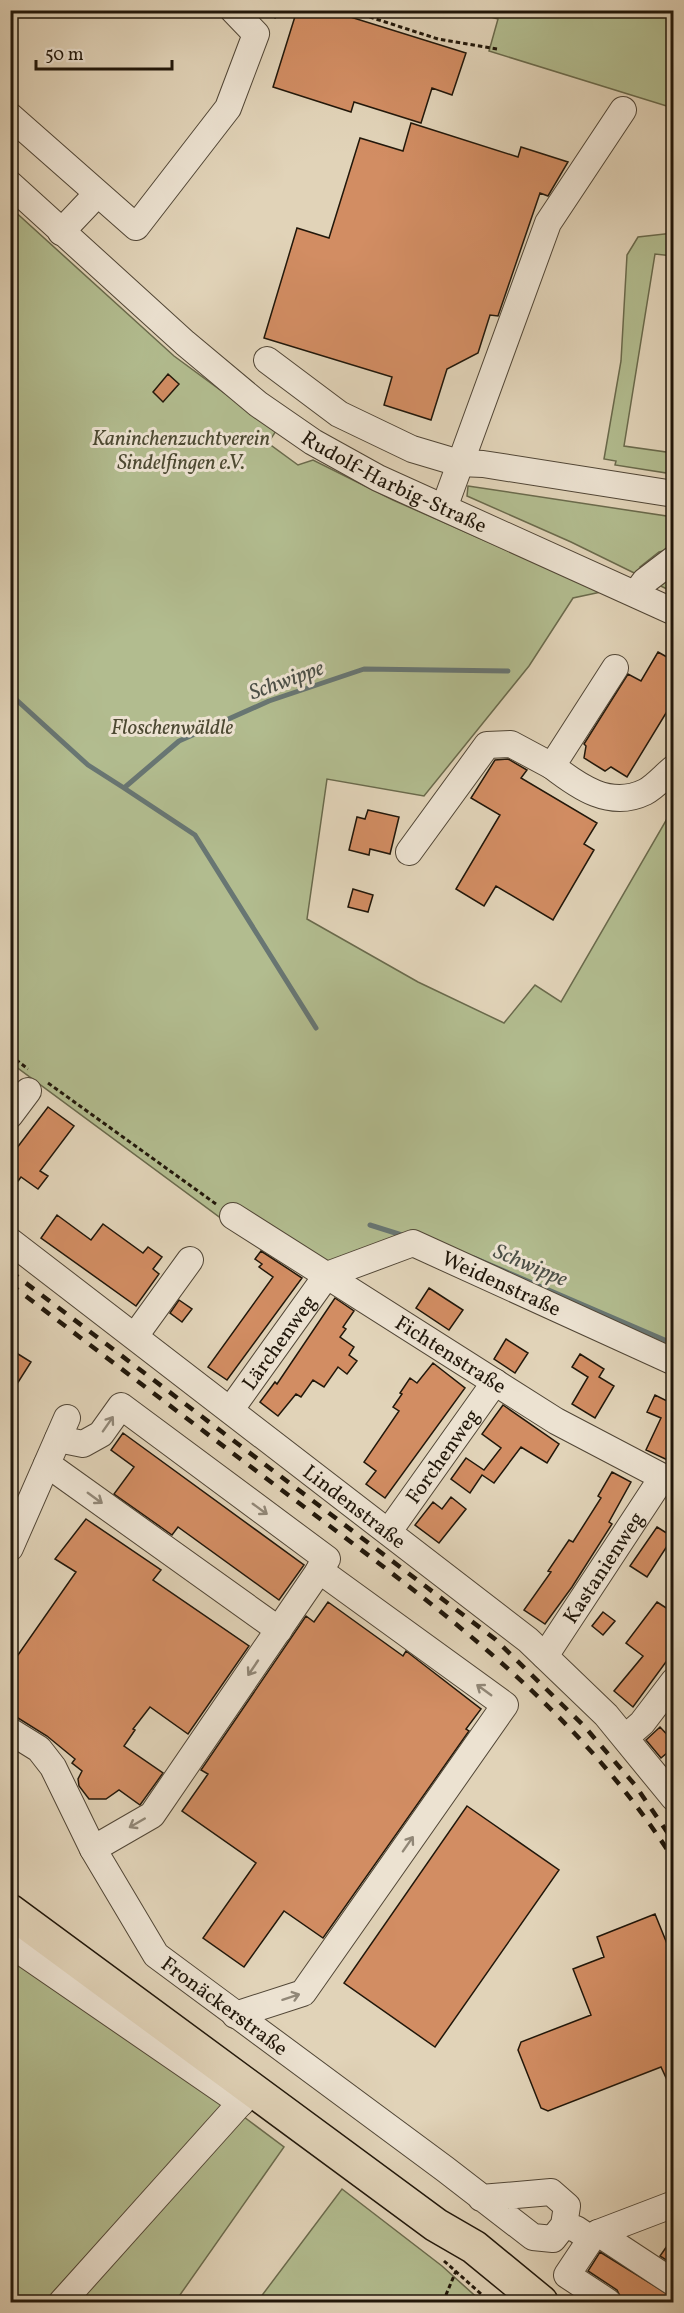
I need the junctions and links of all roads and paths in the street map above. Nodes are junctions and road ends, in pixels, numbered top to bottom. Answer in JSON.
{"nodes":[{"id":1,"x":233,"y":10,"type":"edge"},
{"id":2,"x":280,"y":10,"type":"edge"},
{"id":3,"x":348,"y":10,"type":"edge"},
{"id":4,"x":274,"y":18,"type":"dead end"},
{"id":5,"x":497,"y":49,"type":"dead end"},
{"id":6,"x":623,"y":110,"type":"dead end"},
{"id":7,"x":10,"y":116,"type":"edge"},
{"id":8,"x":10,"y":184,"type":"edge"},
{"id":9,"x":97,"y":194,"type":"junction"},
{"id":10,"x":61,"y":232,"type":"junction"},
{"id":11,"x":267,"y":360,"type":"dead end"},
{"id":12,"x":459,"y":463,"type":"junction"},
{"id":13,"x":674,"y":494,"type":"edge"},
{"id":14,"x":448,"y":497,"type":"dead end"},
{"id":15,"x":674,"y":559,"type":"edge"},
{"id":16,"x":636,"y":593,"type":"junction"},
{"id":17,"x":674,"y":612,"type":"edge"},
{"id":18,"x":615,"y":668,"type":"dead end"},
{"id":19,"x":552,"y":766,"type":"junction"},
{"id":20,"x":674,"y":768,"type":"edge"},
{"id":21,"x":409,"y":852,"type":"dead end"},
{"id":22,"x":10,"y":1055,"type":"edge"},
{"id":23,"x":32,"y":1079,"type":"junction"},
{"id":24,"x":10,"y":1114,"type":"edge"},
{"id":25,"x":233,"y":1216,"type":"joint"},
{"id":26,"x":10,"y":1241,"type":"edge"},
{"id":27,"x":190,"y":1260,"type":"dead end"},
{"id":28,"x":327,"y":1275,"type":"junction"},
{"id":29,"x":135,"y":1336,"type":"junction"},
{"id":30,"x":674,"y":1362,"type":"edge"},
{"id":31,"x":495,"y":1382,"type":"junction"},
{"id":32,"x":231,"y":1409,"type":"junction"},
{"id":33,"x":47,"y":1464,"type":"junction"},
{"id":34,"x":668,"y":1481,"type":"edge"},
{"id":35,"x":389,"y":1531,"type":"junction"},
{"id":36,"x":10,"y":1548,"type":"edge"},
{"id":37,"x":320,"y":1570,"type":"junction"},
{"id":38,"x":279,"y":1630,"type":"junction"},
{"id":39,"x":544,"y":1656,"type":"junction"},
{"id":40,"x":674,"y":1681,"type":"edge"},
{"id":41,"x":10,"y":1731,"type":"edge"},
{"id":42,"x":626,"y":1737,"type":"junction"},
{"id":43,"x":674,"y":1798,"type":"edge"},
{"id":44,"x":93,"y":1849,"type":"junction"},
{"id":45,"x":10,"y":1911,"type":"edge"},
{"id":46,"x":10,"y":1944,"type":"edge"},
{"id":47,"x":235,"y":2015,"type":"junction"},
{"id":48,"x":247,"y":2096,"type":"junction"},
{"id":49,"x":481,"y":2198,"type":"junction"},
{"id":50,"x":674,"y":2204,"type":"edge"},
{"id":51,"x":436,"y":2225,"type":"junction"},
{"id":52,"x":564,"y":2225,"type":"junction"},
{"id":53,"x":594,"y":2236,"type":"junction"},
{"id":54,"x":456,"y":2271,"type":"dead end"},
{"id":55,"x":674,"y":2283,"type":"edge"},
{"id":56,"x":62,"y":2302,"type":"edge"},
{"id":57,"x":443,"y":2302,"type":"edge"},
{"id":58,"x":514,"y":2302,"type":"edge"},
{"id":59,"x":541,"y":2302,"type":"edge"},
{"id":60,"x":608,"y":2302,"type":"edge"}],
"edges":[{"from":1,"to":9,"type":"street"},
{"from":2,"to":4,"type":"path"},
{"from":3,"to":5,"type":"path"},
{"from":6,"to":12,"type":"street"},
{"from":7,"to":9,"type":"street"},
{"from":8,"to":10,"type":"street","name":"Rudolf-Harbig-Straße"},
{"from":9,"to":10,"type":"street"},
{"from":10,"to":16,"type":"street","name":"Rudolf-Harbig-Straße"},
{"from":11,"to":12,"type":"street"},
{"from":12,"to":13,"type":"street"},
{"from":12,"to":14,"type":"street"},
{"from":15,"to":16,"type":"street"},
{"from":16,"to":17,"type":"street","name":"Rudolf-Harbig-Straße"},
{"from":18,"to":19,"type":"street"},
{"from":19,"to":20,"type":"street"},
{"from":19,"to":21,"type":"street"},
{"from":22,"to":23,"type":"path"},
{"from":23,"to":24,"type":"street"},
{"from":23,"to":25,"type":"path"},
{"from":25,"to":28,"type":"street","name":"Fichtenstraße"},
{"from":26,"to":29,"type":"street","name":"Lindenstraße"},
{"from":27,"to":29,"type":"street"},
{"from":28,"to":30,"type":"street","name":"Weidenstraße"},
{"from":28,"to":31,"type":"street","name":"Fichtenstraße"},
{"from":28,"to":32,"type":"street","name":"Lärchenweg"},
{"from":29,"to":32,"type":"street","name":"Lindenstraße"},
{"from":31,"to":34,"type":"street","name":"Fichtenstraße"},
{"from":31,"to":35,"type":"street","name":"Forchenweg"},
{"from":32,"to":35,"type":"street","name":"Lindenstraße"},
{"from":33,"to":36,"type":"street"},
{"from":33,"to":37,"type":"street","one_way":true},
{"from":33,"to":38,"type":"street","one_way":true},
{"from":34,"to":39,"type":"street","name":"Kastanienweg"},
{"from":35,"to":39,"type":"street","name":"Lindenstraße"},
{"from":37,"to":38,"type":"street"},
{"from":47,"to":37,"type":"street","one_way":true},
{"from":38,"to":44,"type":"street","one_way":true},
{"from":39,"to":42,"type":"street","name":"Lindenstraße"},
{"from":40,"to":42,"type":"street"},
{"from":41,"to":44,"type":"street","name":"Fronäckerstraße"},
{"from":42,"to":43,"type":"street","name":"Lindenstraße"},
{"from":44,"to":47,"type":"street","name":"Fronäckerstraße"},
{"from":45,"to":48,"type":"main road"},
{"from":46,"to":48,"type":"street"},
{"from":47,"to":49,"type":"street","name":"Fronäckerstraße"},
{"from":48,"to":51,"type":"main road"},
{"from":48,"to":56,"type":"street"},
{"from":49,"to":52,"type":"street","name":"Fronäckerstraße"},
{"from":49,"to":52,"type":"street"},
{"from":50,"to":53,"type":"street"},
{"from":51,"to":58,"type":"main road"},
{"from":51,"to":59,"type":"main road"},
{"from":52,"to":53,"type":"street"},
{"from":53,"to":55,"type":"street"},
{"from":53,"to":60,"type":"street"},
{"from":54,"to":57,"type":"path"}]}
